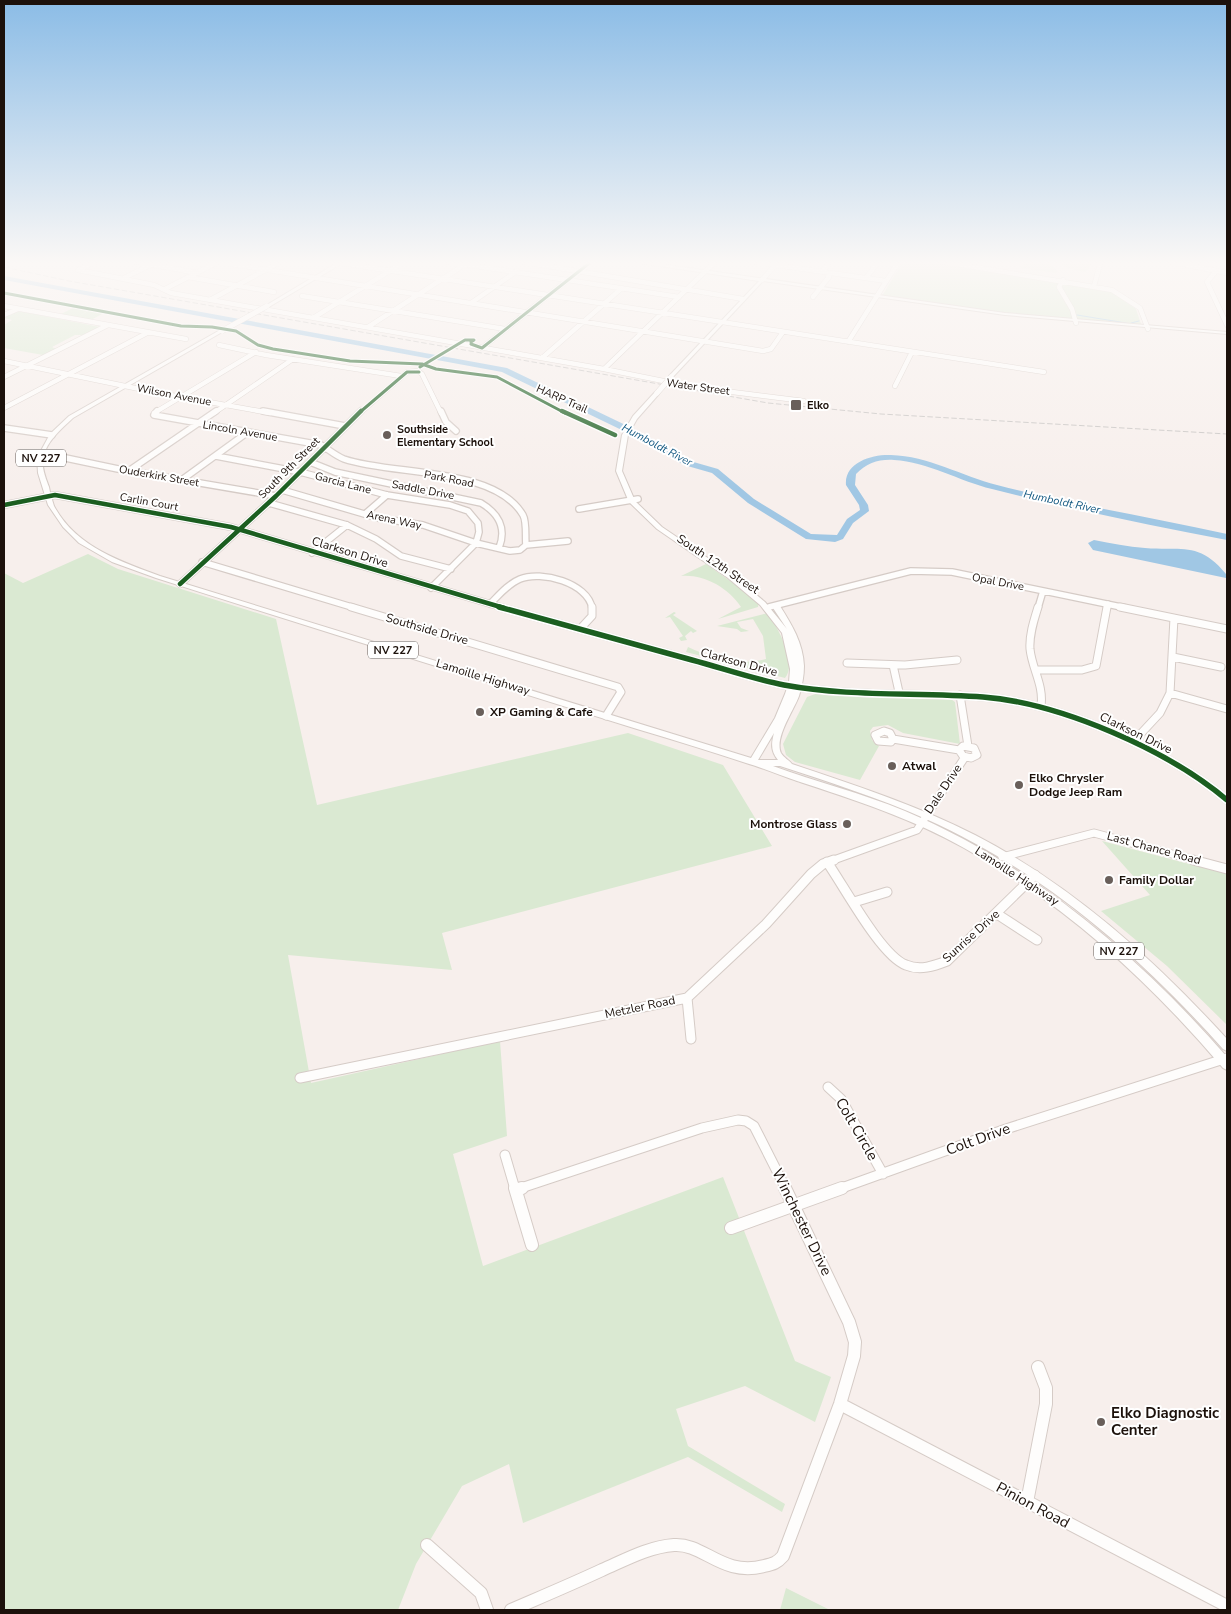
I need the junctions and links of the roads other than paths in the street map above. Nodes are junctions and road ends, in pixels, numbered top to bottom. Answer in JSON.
{"nodes":[{"id":1,"x":87,"y":336,"type":"edge"},
{"id":2,"x":141,"y":336,"type":"edge"},
{"id":3,"x":169,"y":336,"type":"edge"},
{"id":4,"x":212,"y":336,"type":"edge"},
{"id":5,"x":419,"y":336,"type":"edge"},
{"id":6,"x":497,"y":336,"type":"edge"},
{"id":7,"x":568,"y":336,"type":"edge"},
{"id":8,"x":639,"y":336,"type":"edge"},
{"id":9,"x":677,"y":336,"type":"edge"},
{"id":10,"x":710,"y":336,"type":"edge"},
{"id":11,"x":779,"y":336,"type":"edge"},
{"id":12,"x":811,"y":336,"type":"edge"},
{"id":13,"x":852,"y":336,"type":"edge"},
{"id":14,"x":186,"y":339,"type":"dead end"},
{"id":15,"x":706,"y":341,"type":"junction"},
{"id":16,"x":848,"y":342,"type":"junction"},
{"id":17,"x":219,"y":345,"type":"dead end"},
{"id":18,"x":482,"y":348,"type":"junction"},
{"id":19,"x":256,"y":352,"type":"junction"},
{"id":20,"x":912,"y":352,"type":"junction"},
{"id":21,"x":542,"y":358,"type":"junction"},
{"id":22,"x":293,"y":360,"type":"junction"},
{"id":23,"x":4,"y":361,"type":"edge"},
{"id":24,"x":27,"y":366,"type":"junction"},
{"id":25,"x":604,"y":368,"type":"junction"},
{"id":26,"x":1044,"y":372,"type":"dead end"},
{"id":27,"x":68,"y":374,"type":"junction"},
{"id":28,"x":401,"y":376,"type":"junction"},
{"id":29,"x":671,"y":377,"type":"joint"},
{"id":30,"x":4,"y":378,"type":"edge"},
{"id":31,"x":125,"y":385,"type":"junction"},
{"id":32,"x":895,"y":386,"type":"dead end"},
{"id":33,"x":657,"y":392,"type":"joint"},
{"id":34,"x":183,"y":397,"type":"junction"},
{"id":35,"x":804,"y":401,"type":"dead end"},
{"id":36,"x":226,"y":405,"type":"junction"},
{"id":37,"x":4,"y":408,"type":"edge"},
{"id":38,"x":635,"y":416,"type":"joint"},
{"id":39,"x":199,"y":423,"type":"junction"},
{"id":40,"x":345,"y":426,"type":"junction"},
{"id":41,"x":4,"y":428,"type":"edge"},
{"id":42,"x":456,"y":431,"type":"dead end"},
{"id":43,"x":248,"y":432,"type":"junction"},
{"id":44,"x":52,"y":435,"type":"junction"},
{"id":45,"x":324,"y":448,"type":"junction"},
{"id":46,"x":42,"y":453,"type":"junction"},
{"id":47,"x":216,"y":456,"type":"junction"},
{"id":48,"x":310,"y":462,"type":"junction"},
{"id":49,"x":130,"y":470,"type":"junction"},
{"id":50,"x":300,"y":472,"type":"junction"},
{"id":51,"x":183,"y":479,"type":"junction"},
{"id":52,"x":282,"y":490,"type":"junction"},
{"id":53,"x":387,"y":495,"type":"junction"},
{"id":54,"x":51,"y":496,"type":"junction"},
{"id":55,"x":276,"y":496,"type":"junction"},
{"id":56,"x":635,"y":499,"type":"junction"},
{"id":57,"x":269,"y":503,"type":"junction"},
{"id":58,"x":4,"y":506,"type":"edge"},
{"id":59,"x":579,"y":509,"type":"dead end"},
{"id":60,"x":365,"y":514,"type":"junction"},
{"id":61,"x":347,"y":525,"type":"junction"},
{"id":62,"x":239,"y":530,"type":"junction"},
{"id":63,"x":568,"y":541,"type":"dead end"},
{"id":64,"x":476,"y":544,"type":"junction"},
{"id":65,"x":526,"y":545,"type":"junction"},
{"id":66,"x":499,"y":548,"type":"junction"},
{"id":67,"x":312,"y":553,"type":"junction"},
{"id":68,"x":202,"y":562,"type":"junction"},
{"id":69,"x":451,"y":569,"type":"junction"},
{"id":70,"x":180,"y":584,"type":"junction"},
{"id":71,"x":431,"y":588,"type":"junction"},
{"id":72,"x":1043,"y":591,"type":"junction"},
{"id":73,"x":490,"y":604,"type":"junction"},
{"id":74,"x":1108,"y":604,"type":"junction"},
{"id":75,"x":772,"y":607,"type":"junction"},
{"id":76,"x":1174,"y":618,"type":"junction"},
{"id":77,"x":580,"y":629,"type":"junction"},
{"id":78,"x":1227,"y":629,"type":"edge"},
{"id":79,"x":1173,"y":657,"type":"junction"},
{"id":80,"x":957,"y":660,"type":"dead end"},
{"id":81,"x":847,"y":663,"type":"dead end"},
{"id":82,"x":893,"y":665,"type":"junction"},
{"id":83,"x":1221,"y":667,"type":"dead end"},
{"id":84,"x":1037,"y":670,"type":"junction"},
{"id":85,"x":795,"y":686,"type":"junction"},
{"id":86,"x":899,"y":692,"type":"junction"},
{"id":87,"x":1170,"y":693,"type":"junction"},
{"id":88,"x":960,"y":695,"type":"junction"},
{"id":89,"x":1041,"y":706,"type":"junction"},
{"id":90,"x":1227,"y":709,"type":"edge"},
{"id":91,"x":606,"y":716,"type":"junction"},
{"id":92,"x":784,"y":720,"type":"junction"},
{"id":93,"x":893,"y":739,"type":"dead end"},
{"id":94,"x":1133,"y":742,"type":"junction"},
{"id":95,"x":968,"y":746,"type":"junction"},
{"id":96,"x":959,"y":750,"type":"junction"},
{"id":97,"x":965,"y":757,"type":"junction"},
{"id":98,"x":755,"y":762,"type":"junction"},
{"id":99,"x":826,"y":778,"type":"junction"},
{"id":100,"x":1227,"y":800,"type":"edge"},
{"id":101,"x":923,"y":818,"type":"junction"},
{"id":102,"x":1005,"y":856,"type":"junction"},
{"id":103,"x":993,"y":860,"type":"junction"},
{"id":104,"x":827,"y":862,"type":"junction"},
{"id":105,"x":1227,"y":868,"type":"edge"},
{"id":106,"x":1032,"y":878,"type":"junction"},
{"id":107,"x":887,"y":892,"type":"dead end"},
{"id":108,"x":854,"y":902,"type":"junction"},
{"id":109,"x":997,"y":914,"type":"junction"},
{"id":110,"x":1037,"y":940,"type":"dead end"},
{"id":111,"x":686,"y":998,"type":"junction"},
{"id":112,"x":691,"y":1038,"type":"dead end"},
{"id":113,"x":1227,"y":1046,"type":"edge"},
{"id":114,"x":1226,"y":1061,"type":"edge"},
{"id":115,"x":300,"y":1078,"type":"dead end"},
{"id":116,"x":828,"y":1087,"type":"dead end"},
{"id":117,"x":505,"y":1155,"type":"dead end"},
{"id":118,"x":882,"y":1174,"type":"junction"},
{"id":119,"x":516,"y":1190,"type":"junction"},
{"id":120,"x":794,"y":1206,"type":"junction"},
{"id":121,"x":731,"y":1228,"type":"dead end"},
{"id":122,"x":532,"y":1245,"type":"dead end"},
{"id":123,"x":1038,"y":1367,"type":"dead end"},
{"id":124,"x":840,"y":1404,"type":"junction"},
{"id":125,"x":1027,"y":1502,"type":"junction"},
{"id":126,"x":427,"y":1545,"type":"dead end"},
{"id":127,"x":1227,"y":1606,"type":"edge"},
{"id":128,"x":488,"y":1610,"type":"edge"},
{"id":129,"x":511,"y":1610,"type":"edge"}],
"edges":[{"from":1,"to":24,"type":"street"},
{"from":2,"to":27,"type":"street"},
{"from":3,"to":14,"type":"street"},
{"from":4,"to":31,"type":"main road","number":"NV 227","bridge":true},
{"from":5,"to":18,"type":"street","name":"Water Street"},
{"from":6,"to":18,"type":"street"},
{"from":7,"to":21,"type":"street"},
{"from":8,"to":25,"type":"street"},
{"from":9,"to":15,"type":"street"},
{"from":10,"to":15,"type":"main road"},
{"from":11,"to":15,"type":"street"},
{"from":12,"to":16,"type":"street"},
{"from":13,"to":16,"type":"street"},
{"from":15,"to":29,"type":"main road","name":"South 12th Street"},
{"from":16,"to":20,"type":"street"},
{"from":17,"to":19,"type":"street"},
{"from":18,"to":21,"type":"street","name":"Water Street"},
{"from":19,"to":22,"type":"street"},
{"from":19,"to":34,"type":"street"},
{"from":20,"to":26,"type":"street"},
{"from":20,"to":32,"type":"street"},
{"from":21,"to":25,"type":"street","name":"Water Street"},
{"from":22,"to":28,"type":"street"},
{"from":22,"to":36,"type":"street"},
{"from":23,"to":24,"type":"street","name":"Wilson Avenue"},
{"from":24,"to":27,"type":"street","name":"Wilson Avenue"},
{"from":24,"to":30,"type":"street"},
{"from":25,"to":35,"type":"street","name":"Water Street"},
{"from":27,"to":31,"type":"street","name":"Wilson Avenue"},
{"from":27,"to":37,"type":"street"},
{"from":28,"to":40,"type":"street","name":"South 9th Street"},
{"from":28,"to":42,"type":"street","name":"South 9th Street"},
{"from":29,"to":33,"type":"main road","name":"South 12th Street","bridge":true},
{"from":31,"to":34,"type":"street","name":"Wilson Avenue"},
{"from":31,"to":44,"type":"main road","number":"NV 227"},
{"from":33,"to":38,"type":"main road","name":"South 12th Street"},
{"from":34,"to":36,"type":"street","name":"Wilson Avenue"},
{"from":34,"to":39,"type":"street","name":"Lincoln Avenue"},
{"from":36,"to":39,"type":"street"},
{"from":36,"to":40,"type":"street","name":"Wilson Avenue"},
{"from":38,"to":56,"type":"main road","name":"South 12th Street"},
{"from":39,"to":43,"type":"street","name":"Lincoln Avenue"},
{"from":39,"to":49,"type":"street"},
{"from":40,"to":45,"type":"street","name":"South 9th Street"},
{"from":41,"to":44,"type":"street"},
{"from":43,"to":45,"type":"street","name":"Lincoln Avenue"},
{"from":43,"to":47,"type":"street"},
{"from":44,"to":46,"type":"main road","number":"NV 227"},
{"from":45,"to":48,"type":"street","name":"South 9th Street"},
{"from":45,"to":65,"type":"street","name":"Park Road"},
{"from":46,"to":49,"type":"street","name":"Ouderkirk Street"},
{"from":46,"to":54,"type":"main road","number":"NV 227"},
{"from":47,"to":50,"type":"street","name":"Garcia Lane"},
{"from":47,"to":51,"type":"street"},
{"from":48,"to":50,"type":"street","name":"South 9th Street"},
{"from":48,"to":66,"type":"street","name":"Saddle Drive"},
{"from":49,"to":51,"type":"street","name":"Ouderkirk Street"},
{"from":50,"to":52,"type":"street","name":"South 9th Street"},
{"from":50,"to":53,"type":"street","name":"Garcia Lane"},
{"from":51,"to":55,"type":"street","name":"Ouderkirk Street"},
{"from":52,"to":55,"type":"street","name":"South 9th Street"},
{"from":52,"to":60,"type":"street","name":"Arena Way"},
{"from":53,"to":60,"type":"street"},
{"from":53,"to":64,"type":"street","name":"Garcia Lane"},
{"from":54,"to":58,"type":"street"},
{"from":54,"to":62,"type":"street","name":"Carlin Court"},
{"from":54,"to":70,"type":"main road","number":"NV 227"},
{"from":55,"to":57,"type":"street","name":"South 9th Street"},
{"from":56,"to":59,"type":"street"},
{"from":56,"to":75,"type":"main road","name":"South 12th Street"},
{"from":56,"to":75,"type":"main road","name":"South 12th Street"},
{"from":57,"to":61,"type":"street"},
{"from":57,"to":62,"type":"street","name":"South 9th Street"},
{"from":60,"to":64,"type":"street","name":"Arena Way"},
{"from":61,"to":67,"type":"street"},
{"from":61,"to":69,"type":"street"},
{"from":62,"to":67,"type":"street","name":"Clarkson Drive"},
{"from":62,"to":68,"type":"street","name":"South 9th Street"},
{"from":63,"to":65,"type":"street"},
{"from":64,"to":66,"type":"street"},
{"from":64,"to":69,"type":"street"},
{"from":65,"to":66,"type":"street"},
{"from":67,"to":71,"type":"street","name":"Clarkson Drive"},
{"from":68,"to":70,"type":"street","name":"South 9th Street"},
{"from":68,"to":91,"type":"street","name":"Southside Drive"},
{"from":69,"to":71,"type":"street"},
{"from":70,"to":91,"type":"main road","name":"Lamoille Highway","number":"NV 227"},
{"from":71,"to":73,"type":"street","name":"Clarkson Drive"},
{"from":72,"to":74,"type":"street","name":"Opal Drive"},
{"from":72,"to":75,"type":"street","name":"Opal Drive"},
{"from":72,"to":84,"type":"street"},
{"from":73,"to":77,"type":"street","name":"Clarkson Drive"},
{"from":73,"to":77,"type":"street"},
{"from":74,"to":76,"type":"street","name":"Opal Drive"},
{"from":74,"to":84,"type":"street"},
{"from":75,"to":85,"type":"main road","name":"South 12th Street"},
{"from":76,"to":78,"type":"street","name":"Opal Drive"},
{"from":76,"to":79,"type":"street"},
{"from":77,"to":85,"type":"street","name":"Clarkson Drive"},
{"from":79,"to":83,"type":"street"},
{"from":79,"to":87,"type":"street"},
{"from":80,"to":82,"type":"street"},
{"from":81,"to":82,"type":"street"},
{"from":82,"to":86,"type":"street"},
{"from":84,"to":89,"type":"street"},
{"from":85,"to":86,"type":"street","name":"Clarkson Drive"},
{"from":85,"to":92,"type":"main road","name":"South 12th Street"},
{"from":85,"to":98,"type":"main road","name":"South 12th Street"},
{"from":86,"to":88,"type":"street","name":"Clarkson Drive"},
{"from":87,"to":90,"type":"street"},
{"from":87,"to":94,"type":"street"},
{"from":88,"to":89,"type":"street","name":"Clarkson Drive"},
{"from":88,"to":95,"type":"street","name":"Dale Drive"},
{"from":89,"to":94,"type":"street","name":"Clarkson Drive"},
{"from":91,"to":98,"type":"main road","name":"Lamoille Highway","number":"NV 227"},
{"from":92,"to":98,"type":"main road","name":"South 12th Street"},
{"from":92,"to":99,"type":"main road"},
{"from":93,"to":96,"type":"street"},
{"from":94,"to":100,"type":"street","name":"Clarkson Drive"},
{"from":95,"to":96,"type":"street","name":"Dale Drive"},
{"from":95,"to":97,"type":"street","name":"Dale Drive"},
{"from":96,"to":97,"type":"street","name":"Dale Drive"},
{"from":97,"to":101,"type":"street","name":"Dale Drive"},
{"from":98,"to":99,"type":"main road","name":"Lamoille Highway","number":"NV 227"},
{"from":98,"to":101,"type":"main road","name":"Lamoille Highway","number":"NV 227"},
{"from":99,"to":101,"type":"main road","name":"Lamoille Highway","number":"NV 227"},
{"from":101,"to":102,"type":"main road","name":"Lamoille Highway","number":"NV 227"},
{"from":101,"to":103,"type":"main road","name":"Lamoille Highway","number":"NV 227"},
{"from":101,"to":104,"type":"street","name":"Metzler Road"},
{"from":102,"to":103,"type":"street","name":"Last Chance Road"},
{"from":102,"to":105,"type":"street","name":"Last Chance Road"},
{"from":102,"to":106,"type":"main road","name":"Lamoille Highway","number":"NV 227"},
{"from":103,"to":106,"type":"main road","name":"Lamoille Highway","number":"NV 227"},
{"from":104,"to":108,"type":"street","name":"Sunrise Drive"},
{"from":104,"to":111,"type":"street","name":"Metzler Road"},
{"from":106,"to":109,"type":"street","name":"Sunrise Drive"},
{"from":106,"to":113,"type":"main road","name":"Lamoille Highway","number":"NV 227"},
{"from":106,"to":114,"type":"main road","name":"Lamoille Highway","number":"NV 227"},
{"from":107,"to":108,"type":"street"},
{"from":108,"to":109,"type":"street","name":"Sunrise Drive"},
{"from":109,"to":110,"type":"street"},
{"from":111,"to":112,"type":"street"},
{"from":111,"to":115,"type":"street","name":"Metzler Road"},
{"from":114,"to":118,"type":"street","name":"Colt Drive"},
{"from":116,"to":118,"type":"street","name":"Colt Circle"},
{"from":117,"to":119,"type":"street"},
{"from":118,"to":120,"type":"street","name":"Colt Drive"},
{"from":119,"to":120,"type":"street","name":"Winchester Drive"},
{"from":119,"to":122,"type":"street"},
{"from":120,"to":121,"type":"street","name":"Colt Drive"},
{"from":120,"to":124,"type":"street","name":"Winchester Drive"},
{"from":123,"to":125,"type":"street"},
{"from":124,"to":125,"type":"street","name":"Pinion Road"},
{"from":124,"to":129,"type":"street","name":"Winchester Drive"},
{"from":125,"to":127,"type":"street","name":"Pinion Road"},
{"from":126,"to":128,"type":"street"}]}
